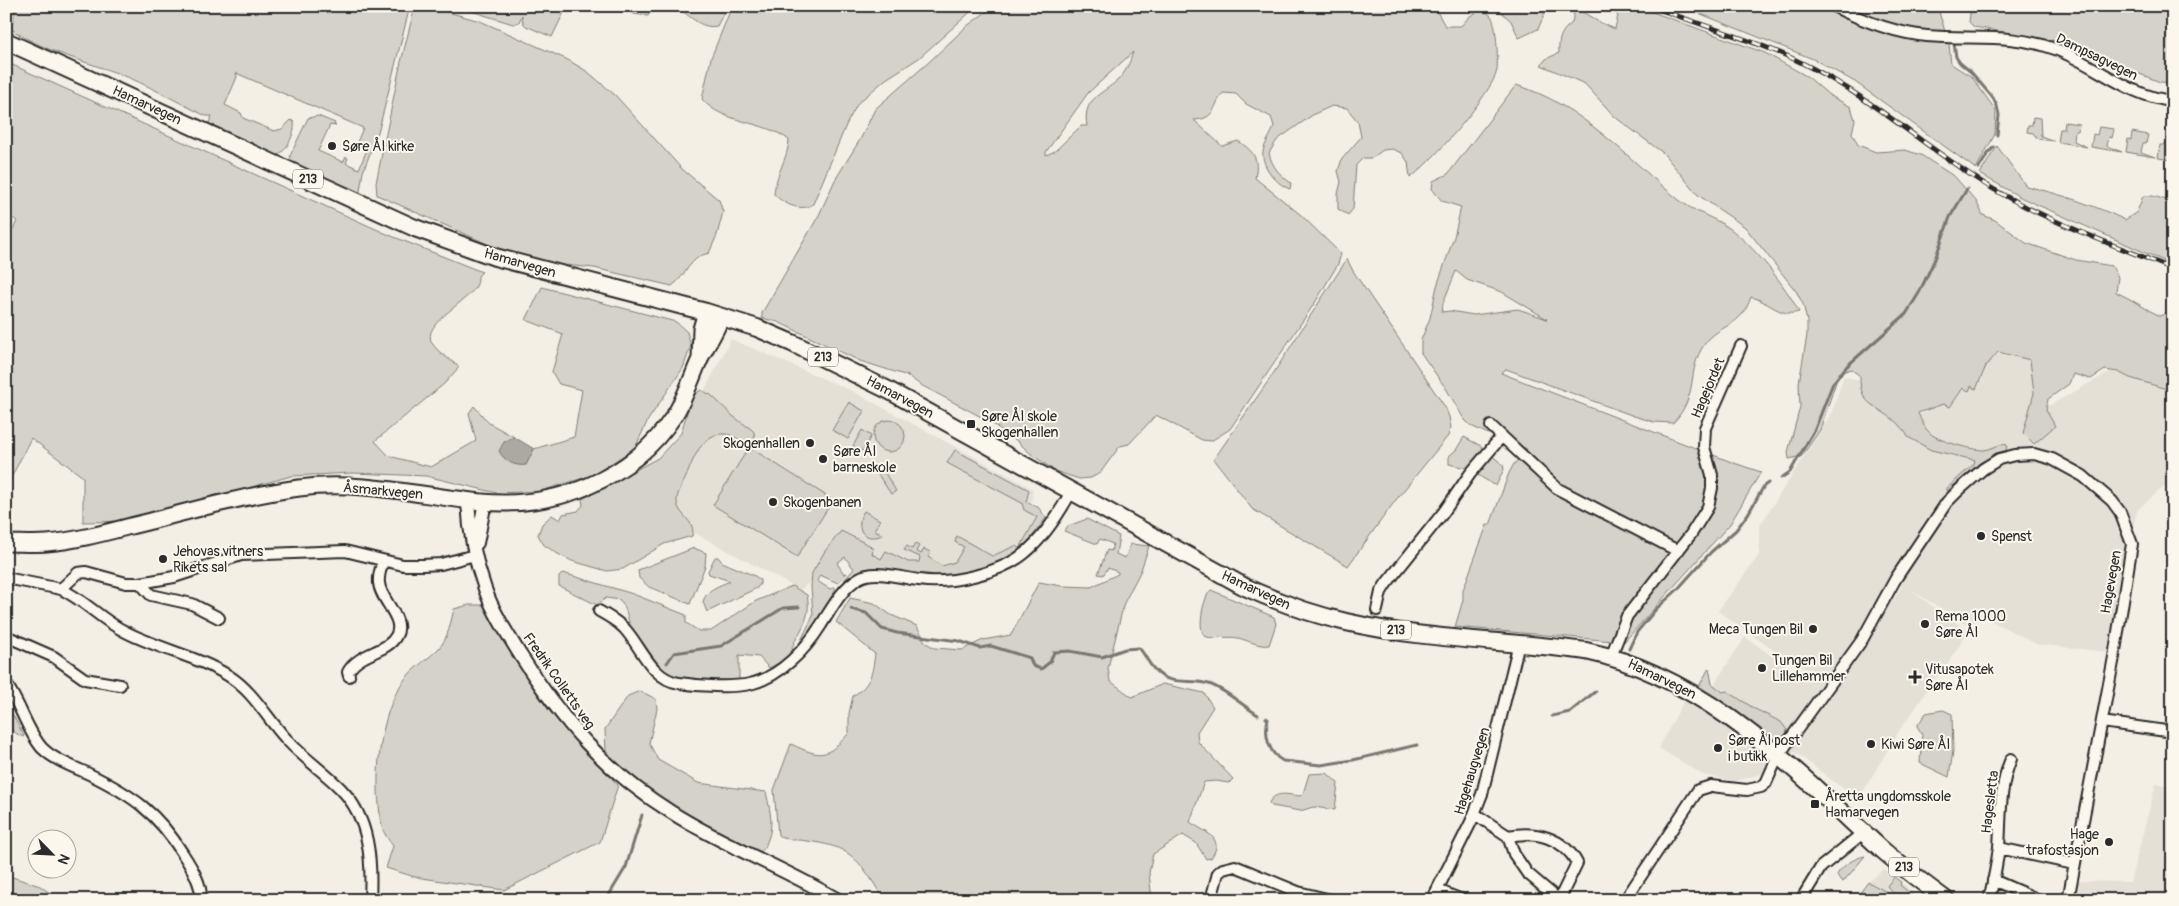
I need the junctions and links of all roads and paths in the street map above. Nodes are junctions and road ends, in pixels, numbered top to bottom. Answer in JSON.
{"nodes":[{"id":1,"x":1833,"y":6,"type":"edge"},
{"id":2,"x":6,"y":41,"type":"edge"},
{"id":3,"x":2173,"y":101,"type":"edge"},
{"id":4,"x":714,"y":314,"type":"junction"},
{"id":5,"x":1741,"y":346,"type":"dead end"},
{"id":6,"x":1491,"y":426,"type":"dead end"},
{"id":7,"x":1502,"y":436,"type":"junction"},
{"id":8,"x":1072,"y":492,"type":"junction"},
{"id":9,"x":468,"y":500,"type":"junction"},
{"id":10,"x":485,"y":502,"type":"junction"},
{"id":11,"x":6,"y":543,"type":"edge"},
{"id":12,"x":1678,"y":551,"type":"junction"},
{"id":13,"x":475,"y":555,"type":"junction"},
{"id":14,"x":383,"y":560,"type":"junction"},
{"id":15,"x":6,"y":578,"type":"edge"},
{"id":16,"x":140,"y":583,"type":"junction"},
{"id":17,"x":62,"y":589,"type":"junction"},
{"id":18,"x":1377,"y":610,"type":"dead end"},
{"id":19,"x":599,"y":611,"type":"dead end"},
{"id":20,"x":219,"y":618,"type":"dead end"},
{"id":21,"x":6,"y":636,"type":"edge"},
{"id":22,"x":1519,"y":643,"type":"junction"},
{"id":23,"x":1611,"y":656,"type":"junction"},
{"id":24,"x":349,"y":676,"type":"dead end"},
{"id":25,"x":6,"y":684,"type":"edge"},
{"id":26,"x":120,"y":684,"type":"dead end"},
{"id":27,"x":2102,"y":722,"type":"junction"},
{"id":28,"x":2173,"y":732,"type":"edge"},
{"id":29,"x":1778,"y":756,"type":"junction"},
{"id":30,"x":2011,"y":759,"type":"dead end"},
{"id":31,"x":1475,"y":814,"type":"junction"},
{"id":32,"x":1864,"y":832,"type":"junction"},
{"id":33,"x":1508,"y":836,"type":"junction"},
{"id":34,"x":1999,"y":848,"type":"junction"},
{"id":35,"x":2074,"y":864,"type":"junction"},
{"id":36,"x":1993,"y":880,"type":"junction"},
{"id":37,"x":1437,"y":890,"type":"junction"},
{"id":38,"x":201,"y":900,"type":"edge"},
{"id":39,"x":370,"y":900,"type":"edge"},
{"id":40,"x":838,"y":900,"type":"edge"},
{"id":41,"x":1211,"y":900,"type":"edge"},
{"id":42,"x":1331,"y":900,"type":"edge"},
{"id":43,"x":1432,"y":900,"type":"edge"},
{"id":44,"x":1462,"y":900,"type":"edge"},
{"id":45,"x":1559,"y":900,"type":"edge"},
{"id":46,"x":1626,"y":900,"type":"edge"},
{"id":47,"x":1802,"y":900,"type":"edge"},
{"id":48,"x":1946,"y":900,"type":"edge"},
{"id":49,"x":1989,"y":900,"type":"edge"},
{"id":50,"x":2039,"y":900,"type":"edge"},
{"id":51,"x":2068,"y":900,"type":"edge"}],
"edges":[{"from":1,"to":3,"type":"street","name":"Dampsagvegen"},
{"from":2,"to":4,"type":"main road","name":"Hamarvegen","number":"213"},
{"from":4,"to":8,"type":"main road","name":"Hamarvegen","number":"213"},
{"from":4,"to":10,"type":"main road","name":"Åsmarkvegen"},
{"from":5,"to":12,"type":"street","name":"Hagejordet"},
{"from":6,"to":7,"type":"street"},
{"from":7,"to":12,"type":"street"},
{"from":7,"to":18,"type":"street"},
{"from":8,"to":19,"type":"street"},
{"from":8,"to":22,"type":"main road","name":"Hamarvegen","number":"213"},
{"from":9,"to":10,"type":"main road","name":"Åsmarkvegen"},
{"from":9,"to":11,"type":"main road","name":"Åsmarkvegen"},
{"from":9,"to":13,"type":"street","name":"Fredrik Colletts veg"},
{"from":10,"to":13,"type":"street","name":"Fredrik Colletts veg"},
{"from":12,"to":23,"type":"street","name":"Hagejordet"},
{"from":13,"to":14,"type":"street"},
{"from":13,"to":40,"type":"street","name":"Fredrik Colletts veg"},
{"from":14,"to":16,"type":"street"},
{"from":14,"to":24,"type":"street"},
{"from":15,"to":17,"type":"street"},
{"from":16,"to":17,"type":"street"},
{"from":16,"to":20,"type":"street"},
{"from":17,"to":39,"type":"street"},
{"from":21,"to":26,"type":"street"},
{"from":22,"to":23,"type":"main road","name":"Hamarvegen","number":"213"},
{"from":22,"to":31,"type":"street","name":"Hagehaugvegen"},
{"from":23,"to":29,"type":"main road","name":"Hamarvegen","number":"213"},
{"from":25,"to":38,"type":"street"},
{"from":27,"to":28,"type":"street"},
{"from":27,"to":29,"type":"street","name":"Hagevegen"},
{"from":27,"to":35,"type":"street","name":"Hagevegen"},
{"from":29,"to":32,"type":"main road","name":"Hamarvegen","number":"213"},
{"from":29,"to":46,"type":"street"},
{"from":30,"to":34,"type":"street","name":"Hagesletta"},
{"from":31,"to":33,"type":"street"},
{"from":31,"to":37,"type":"street","name":"Hagehaugvegen"},
{"from":32,"to":47,"type":"street"},
{"from":32,"to":48,"type":"main road","name":"Hamarvegen","number":"213"},
{"from":33,"to":45,"type":"street"},
{"from":33,"to":45,"type":"street"},
{"from":34,"to":35,"type":"street","name":"Hagesletta"},
{"from":34,"to":36,"type":"street","name":"Hagesletta"},
{"from":35,"to":51,"type":"street","name":"Hagevegen"},
{"from":36,"to":49,"type":"street","name":"Hagesletta"},
{"from":36,"to":50,"type":"street"},
{"from":37,"to":43,"type":"street","name":"Hagehaugvegen"},
{"from":37,"to":44,"type":"street"},
{"from":41,"to":42,"type":"street"}]}
